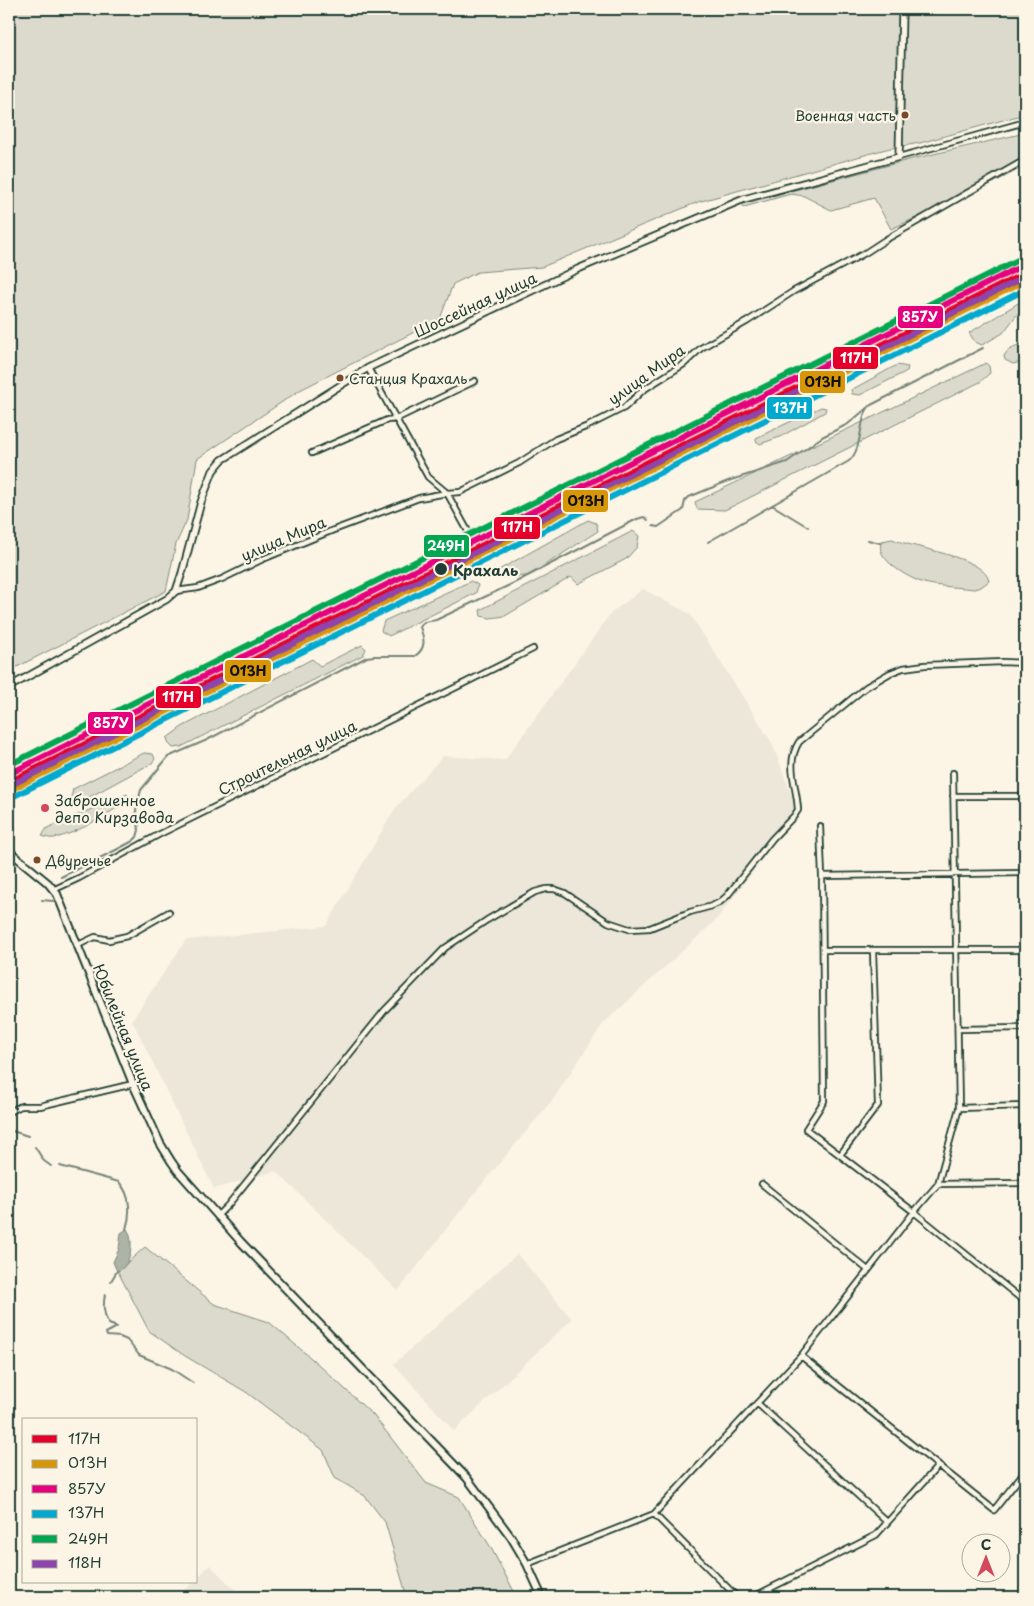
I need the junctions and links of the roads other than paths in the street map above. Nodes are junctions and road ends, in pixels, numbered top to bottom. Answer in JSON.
{"nodes":[{"id":1,"x":902,"y":9,"type":"edge"},
{"id":2,"x":1025,"y":122,"type":"edge"},
{"id":3,"x":899,"y":157,"type":"junction"},
{"id":4,"x":1025,"y":160,"type":"edge"},
{"id":5,"x":368,"y":368,"type":"junction"},
{"id":6,"x":475,"y":381,"type":"dead end"},
{"id":7,"x":396,"y":419,"type":"junction"},
{"id":8,"x":312,"y":453,"type":"dead end"},
{"id":9,"x":447,"y":493,"type":"junction"},
{"id":10,"x":469,"y":533,"type":"dead end"},
{"id":11,"x":176,"y":591,"type":"junction"},
{"id":12,"x":533,"y":649,"type":"dead end"},
{"id":13,"x":1025,"y":662,"type":"edge"},
{"id":14,"x":9,"y":687,"type":"edge"},
{"id":15,"x":953,"y":773,"type":"dead end"},
{"id":16,"x":953,"y":796,"type":"junction"},
{"id":17,"x":1025,"y":796,"type":"edge"},
{"id":18,"x":820,"y":826,"type":"dead end"},
{"id":19,"x":9,"y":850,"type":"edge"},
{"id":20,"x":955,"y":873,"type":"junction"},
{"id":21,"x":1025,"y":873,"type":"edge"},
{"id":22,"x":822,"y":876,"type":"junction"},
{"id":23,"x":54,"y":890,"type":"junction"},
{"id":24,"x":169,"y":912,"type":"dead end"},
{"id":25,"x":78,"y":945,"type":"junction"},
{"id":26,"x":823,"y":950,"type":"junction"},
{"id":27,"x":956,"y":950,"type":"junction"},
{"id":28,"x":1025,"y":950,"type":"edge"},
{"id":29,"x":873,"y":951,"type":"junction"},
{"id":30,"x":1025,"y":1028,"type":"edge"},
{"id":31,"x":958,"y":1029,"type":"junction"},
{"id":32,"x":133,"y":1084,"type":"junction"},
{"id":33,"x":1025,"y":1106,"type":"edge"},
{"id":34,"x":959,"y":1108,"type":"junction"},
{"id":35,"x":9,"y":1112,"type":"edge"},
{"id":36,"x":840,"y":1155,"type":"junction"},
{"id":37,"x":1025,"y":1183,"type":"edge"},
{"id":38,"x":762,"y":1184,"type":"dead end"},
{"id":39,"x":938,"y":1184,"type":"junction"},
{"id":40,"x":914,"y":1212,"type":"junction"},
{"id":41,"x":217,"y":1216,"type":"junction"},
{"id":42,"x":868,"y":1270,"type":"junction"},
{"id":43,"x":1025,"y":1302,"type":"edge"},
{"id":44,"x":801,"y":1356,"type":"junction"},
{"id":45,"x":757,"y":1404,"type":"junction"},
{"id":46,"x":938,"y":1466,"type":"junction"},
{"id":47,"x":1025,"y":1471,"type":"edge"},
{"id":48,"x":654,"y":1514,"type":"junction"},
{"id":49,"x":888,"y":1522,"type":"junction"},
{"id":50,"x":527,"y":1564,"type":"junction"},
{"id":51,"x":542,"y":1597,"type":"edge"},
{"id":52,"x":737,"y":1597,"type":"edge"},
{"id":53,"x":753,"y":1597,"type":"edge"}],
"edges":[{"from":1,"to":3,"type":"street"},
{"from":2,"to":3,"type":"street"},
{"from":3,"to":5,"type":"street","name":"Шоссейная улица"},
{"from":4,"to":9,"type":"street","name":"улица Мира"},
{"from":5,"to":7,"type":"street"},
{"from":5,"to":11,"type":"street","name":"Шоссейная улица"},
{"from":6,"to":7,"type":"street"},
{"from":7,"to":8,"type":"street"},
{"from":7,"to":9,"type":"street"},
{"from":9,"to":10,"type":"street"},
{"from":9,"to":11,"type":"street","name":"улица Мира"},
{"from":11,"to":14,"type":"street"},
{"from":12,"to":23,"type":"street","name":"Строительная улица"},
{"from":13,"to":41,"type":"street"},
{"from":15,"to":16,"type":"street"},
{"from":16,"to":17,"type":"street"},
{"from":16,"to":20,"type":"street"},
{"from":18,"to":22,"type":"street"},
{"from":19,"to":23,"type":"main road","name":"Юбилейная улица"},
{"from":20,"to":21,"type":"street"},
{"from":20,"to":22,"type":"street"},
{"from":20,"to":27,"type":"street"},
{"from":22,"to":26,"type":"street"},
{"from":23,"to":25,"type":"main road","name":"Юбилейная улица"},
{"from":24,"to":25,"type":"street"},
{"from":25,"to":32,"type":"main road","name":"Юбилейная улица"},
{"from":26,"to":29,"type":"street"},
{"from":26,"to":36,"type":"street"},
{"from":27,"to":28,"type":"street"},
{"from":27,"to":29,"type":"street"},
{"from":27,"to":31,"type":"street"},
{"from":29,"to":36,"type":"street"},
{"from":30,"to":31,"type":"street"},
{"from":31,"to":34,"type":"street"},
{"from":32,"to":35,"type":"street"},
{"from":32,"to":41,"type":"main road","name":"Юбилейная улица"},
{"from":33,"to":34,"type":"street"},
{"from":34,"to":39,"type":"street"},
{"from":36,"to":40,"type":"street"},
{"from":37,"to":39,"type":"street"},
{"from":38,"to":42,"type":"street"},
{"from":39,"to":40,"type":"street"},
{"from":40,"to":42,"type":"street"},
{"from":40,"to":43,"type":"street"},
{"from":41,"to":50,"type":"main road","name":"Юбилейная улица"},
{"from":42,"to":44,"type":"street"},
{"from":44,"to":45,"type":"street"},
{"from":44,"to":46,"type":"street"},
{"from":45,"to":48,"type":"street"},
{"from":45,"to":49,"type":"street"},
{"from":46,"to":47,"type":"street"},
{"from":46,"to":49,"type":"street"},
{"from":48,"to":50,"type":"street"},
{"from":48,"to":52,"type":"street"},
{"from":49,"to":53,"type":"street"},
{"from":50,"to":51,"type":"main road","name":"Юбилейная улица"}]}
